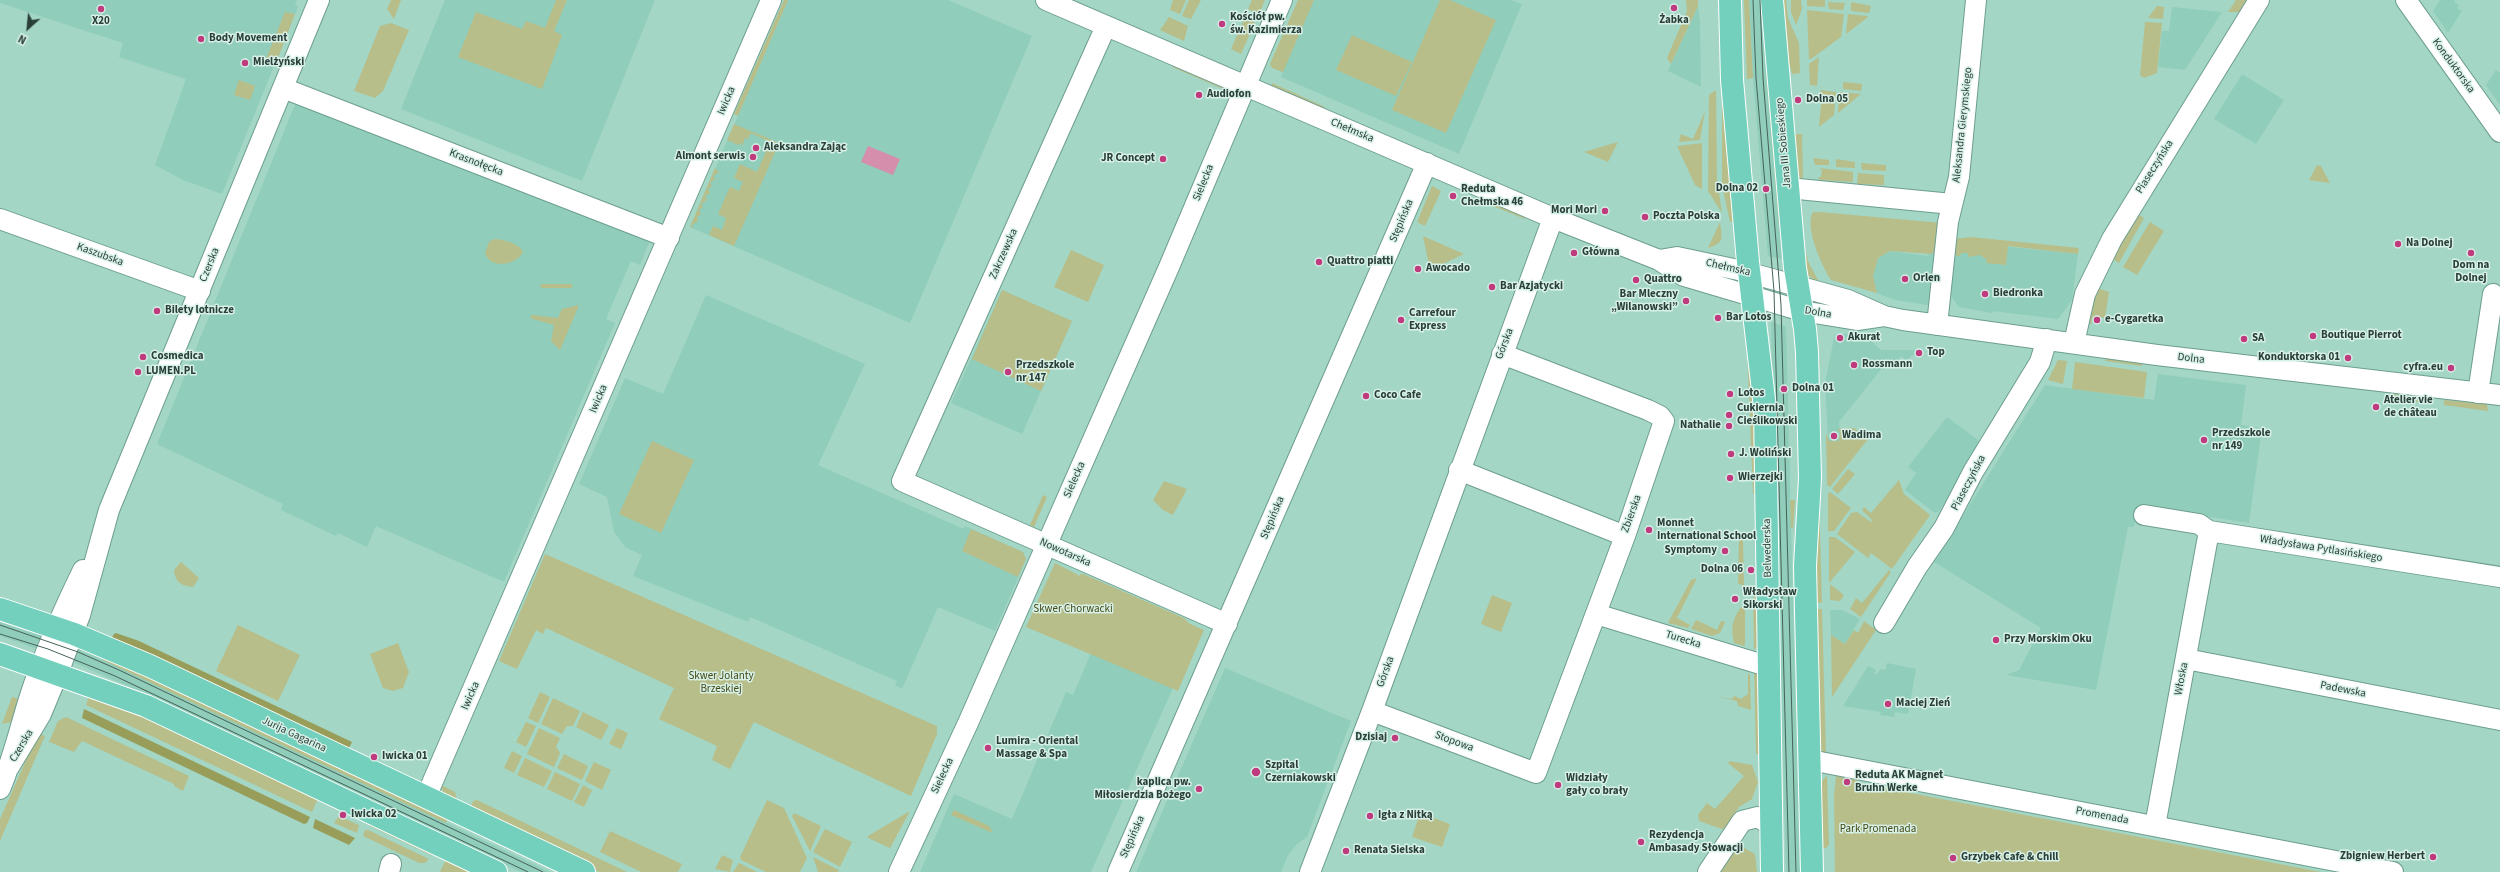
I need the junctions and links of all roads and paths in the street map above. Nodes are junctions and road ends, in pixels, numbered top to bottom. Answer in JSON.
{"nodes":[{"id":1,"x":319,"y":0,"type":"edge"},
{"id":2,"x":771,"y":0,"type":"edge"},
{"id":3,"x":1046,"y":0,"type":"edge"},
{"id":4,"x":1282,"y":0,"type":"edge"},
{"id":5,"x":1730,"y":0,"type":"edge"},
{"id":6,"x":1772,"y":0,"type":"edge"},
{"id":7,"x":1976,"y":0,"type":"edge"},
{"id":8,"x":2259,"y":0,"type":"edge"},
{"id":9,"x":2406,"y":0,"type":"edge"},
{"id":10,"x":1106,"y":26,"type":"junction"},
{"id":11,"x":1245,"y":85,"type":"junction"},
{"id":12,"x":283,"y":88,"type":"junction"},
{"id":13,"x":2500,"y":132,"type":"edge"},
{"id":14,"x":1427,"y":163,"type":"junction"},
{"id":15,"x":1788,"y":188,"type":"junction"},
{"id":16,"x":1952,"y":204,"type":"junction"},
{"id":17,"x":1553,"y":218,"type":"junction"},
{"id":18,"x":0,"y":219,"type":"edge"},
{"id":19,"x":671,"y":232,"type":"junction"},
{"id":20,"x":1659,"y":260,"type":"junction"},
{"id":21,"x":1750,"y":273,"type":"junction"},
{"id":22,"x":1797,"y":285,"type":"junction"},
{"id":23,"x":200,"y":291,"type":"junction"},
{"id":24,"x":2493,"y":294,"type":"dead end"},
{"id":25,"x":1753,"y":297,"type":"junction"},
{"id":26,"x":1802,"y":310,"type":"junction"},
{"id":27,"x":1884,"y":316,"type":"junction"},
{"id":28,"x":1937,"y":325,"type":"junction"},
{"id":29,"x":2047,"y":339,"type":"junction"},
{"id":30,"x":2074,"y":343,"type":"junction"},
{"id":31,"x":1502,"y":354,"type":"junction"},
{"id":32,"x":2478,"y":393,"type":"junction"},
{"id":33,"x":2500,"y":395,"type":"edge"},
{"id":34,"x":1459,"y":470,"type":"junction"},
{"id":35,"x":902,"y":481,"type":"joint"},
{"id":36,"x":2144,"y":515,"type":"dead end"},
{"id":37,"x":2210,"y":531,"type":"junction"},
{"id":38,"x":1625,"y":536,"type":"junction"},
{"id":39,"x":1046,"y":545,"type":"junction"},
{"id":40,"x":2500,"y":577,"type":"edge"},
{"id":41,"x":0,"y":609,"type":"edge"},
{"id":42,"x":1596,"y":614,"type":"junction"},
{"id":43,"x":1884,"y":623,"type":"dead end"},
{"id":44,"x":1227,"y":624,"type":"junction"},
{"id":45,"x":65,"y":631,"type":"junction"},
{"id":46,"x":0,"y":654,"type":"edge"},
{"id":47,"x":2186,"y":659,"type":"junction"},
{"id":48,"x":1770,"y":667,"type":"junction"},
{"id":49,"x":50,"y":670,"type":"junction"},
{"id":50,"x":1372,"y":712,"type":"junction"},
{"id":51,"x":2500,"y":720,"type":"edge"},
{"id":52,"x":1810,"y":760,"type":"junction"},
{"id":53,"x":1536,"y":773,"type":"joint"},
{"id":54,"x":0,"y":789,"type":"edge"},
{"id":55,"x":426,"y":797,"type":"junction"},
{"id":56,"x":1772,"y":826,"type":"junction"},
{"id":57,"x":2155,"y":826,"type":"junction"},
{"id":58,"x":496,"y":872,"type":"edge"},
{"id":59,"x":584,"y":872,"type":"edge"},
{"id":60,"x":899,"y":872,"type":"edge"},
{"id":61,"x":1118,"y":872,"type":"edge"},
{"id":62,"x":1310,"y":872,"type":"edge"},
{"id":63,"x":1708,"y":872,"type":"edge"},
{"id":64,"x":1772,"y":872,"type":"edge"},
{"id":65,"x":1812,"y":872,"type":"edge"},
{"id":66,"x":2393,"y":872,"type":"edge"}],
"edges":[{"from":1,"to":12,"type":"street","name":"Czerska"},
{"from":2,"to":19,"type":"street","name":"Iwicka"},
{"from":3,"to":10,"type":"street","name":"Chełmska"},
{"from":4,"to":11,"type":"street","name":"Sielecka"},
{"from":5,"to":21,"type":"main road"},
{"from":6,"to":15,"type":"main road","name":"Jana III Sobieskiego"},
{"from":7,"to":16,"type":"street","name":"Aleksandra Gierymskiego"},
{"from":8,"to":30,"type":"street","name":"Piaseczyńska"},
{"from":9,"to":13,"type":"street","name":"Konduktorska"},
{"from":10,"to":11,"type":"street","name":"Chełmska"},
{"from":10,"to":35,"type":"street","name":"Zakrzewska"},
{"from":11,"to":14,"type":"street","name":"Chełmska"},
{"from":11,"to":39,"type":"street","name":"Sielecka"},
{"from":12,"to":19,"type":"street","name":"Krasnołęcka"},
{"from":12,"to":23,"type":"street","name":"Czerska"},
{"from":14,"to":17,"type":"street","name":"Chełmska"},
{"from":14,"to":44,"type":"street","name":"Stępińska"},
{"from":15,"to":16,"type":"street"},
{"from":15,"to":22,"type":"main road","name":"Jana III Sobieskiego"},
{"from":16,"to":28,"type":"street","name":"Aleksandra Gierymskiego"},
{"from":17,"to":20,"type":"street","name":"Chełmska"},
{"from":17,"to":31,"type":"street","name":"Górska"},
{"from":18,"to":23,"type":"street","name":"Kaszubska"},
{"from":19,"to":55,"type":"street","name":"Iwicka"},
{"from":20,"to":21,"type":"street","name":"Chełmska"},
{"from":20,"to":25,"type":"street","name":"Chełmska"},
{"from":21,"to":22,"type":"street","name":"Chełmska"},
{"from":21,"to":25,"type":"main road","name":"Belwederska"},
{"from":22,"to":26,"type":"main road"},
{"from":22,"to":27,"type":"street","name":"Dolna"},
{"from":23,"to":45,"type":"street","name":"Czerska"},
{"from":24,"to":32,"type":"street"},
{"from":25,"to":26,"type":"street","name":"Dolna"},
{"from":25,"to":48,"type":"main road","name":"Belwederska"},
{"from":26,"to":27,"type":"street","name":"Dolna"},
{"from":26,"to":52,"type":"main road"},
{"from":27,"to":28,"type":"street","name":"Dolna"},
{"from":28,"to":29,"type":"street","name":"Dolna"},
{"from":29,"to":30,"type":"street","name":"Dolna"},
{"from":29,"to":43,"type":"street","name":"Piaseczyńska"},
{"from":30,"to":32,"type":"street","name":"Dolna"},
{"from":31,"to":34,"type":"street","name":"Górska"},
{"from":31,"to":38,"type":"street","name":"Zbierska"},
{"from":32,"to":33,"type":"street","name":"Dolna"},
{"from":34,"to":38,"type":"street"},
{"from":34,"to":50,"type":"street","name":"Górska"},
{"from":35,"to":39,"type":"street","name":"Nowotarska"},
{"from":36,"to":37,"type":"street","name":"Władysława Pytlasińskiego"},
{"from":37,"to":40,"type":"street","name":"Władysława Pytlasińskiego"},
{"from":37,"to":47,"type":"street","name":"Włoska"},
{"from":38,"to":42,"type":"street","name":"Zbierska"},
{"from":39,"to":44,"type":"street","name":"Nowotarska"},
{"from":39,"to":60,"type":"street","name":"Sielecka"},
{"from":41,"to":45,"type":"main road","name":"Jurija Gagarina"},
{"from":42,"to":48,"type":"street","name":"Turecka"},
{"from":42,"to":53,"type":"street","name":"Zbierska"},
{"from":44,"to":61,"type":"street","name":"Stępińska"},
{"from":45,"to":49,"type":"street","name":"Czerska"},
{"from":45,"to":55,"type":"main road","name":"Jurija Gagarina"},
{"from":46,"to":49,"type":"main road"},
{"from":47,"to":51,"type":"street","name":"Padewska"},
{"from":47,"to":57,"type":"street","name":"Włoska"},
{"from":48,"to":56,"type":"main road","name":"Belwederska"},
{"from":49,"to":54,"type":"street","name":"Czerska"},
{"from":49,"to":58,"type":"main road"},
{"from":50,"to":53,"type":"street","name":"Stopowa"},
{"from":50,"to":62,"type":"street","name":"Górska"},
{"from":52,"to":57,"type":"street","name":"Promenada"},
{"from":52,"to":65,"type":"main road"},
{"from":55,"to":59,"type":"main road","name":"Jurija Gagarina"},
{"from":56,"to":63,"type":"street"},
{"from":56,"to":64,"type":"main road","name":"Belwederska"},
{"from":57,"to":66,"type":"street","name":"Promenada"}]}
